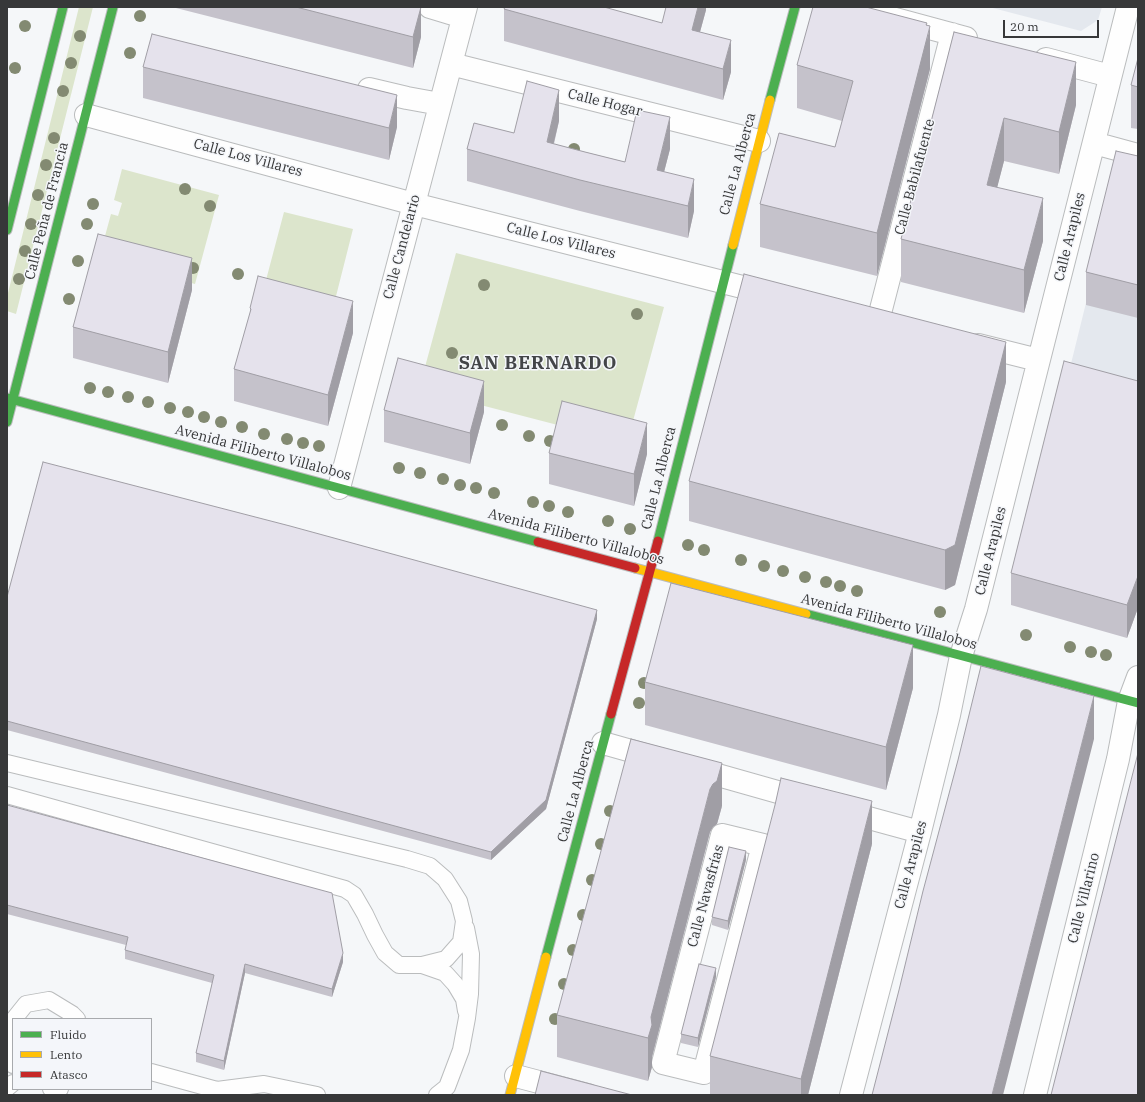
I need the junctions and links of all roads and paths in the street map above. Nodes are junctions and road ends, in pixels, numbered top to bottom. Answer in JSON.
{"nodes":[{"id":1,"x":63,"y":7,"type":"edge"},
{"id":2,"x":113,"y":7,"type":"edge"},
{"id":3,"x":430,"y":7,"type":"edge"},
{"id":4,"x":795,"y":7,"type":"edge"},
{"id":5,"x":852,"y":7,"type":"edge"},
{"id":6,"x":1128,"y":7,"type":"edge"},
{"id":7,"x":464,"y":12,"type":"edge"},
{"id":8,"x":952,"y":34,"type":"junction"},
{"id":9,"x":983,"y":42,"type":"edge"},
{"id":10,"x":1029,"y":54,"type":"edge"},
{"id":11,"x":451,"y":64,"type":"junction"},
{"id":12,"x":1110,"y":76,"type":"junction"},
{"id":13,"x":347,"y":83,"type":"edge"},
{"id":14,"x":440,"y":104,"type":"junction"},
{"id":15,"x":86,"y":115,"type":"junction"},
{"id":16,"x":759,"y":141,"type":"junction"},
{"id":17,"x":1094,"y":143,"type":"junction"},
{"id":18,"x":1138,"y":155,"type":"edge"},
{"id":19,"x":414,"y":204,"type":"junction"},
{"id":20,"x":7,"y":230,"type":"edge"},
{"id":21,"x":722,"y":282,"type":"junction"},
{"id":22,"x":793,"y":300,"type":"edge"},
{"id":23,"x":900,"y":326,"type":"edge"},
{"id":24,"x":959,"y":340,"type":"edge"},
{"id":25,"x":1038,"y":360,"type":"junction"},
{"id":26,"x":10,"y":399,"type":"edge"},
{"id":27,"x":7,"y":422,"type":"edge"},
{"id":28,"x":339,"y":488,"type":"junction"},
{"id":29,"x":649,"y":572,"type":"junction"},
{"id":30,"x":961,"y":656,"type":"junction"},
{"id":31,"x":1138,"y":677,"type":"edge"},
{"id":32,"x":1134,"y":702,"type":"edge"},
{"id":33,"x":603,"y":743,"type":"junction"},
{"id":34,"x":7,"y":762,"type":"edge"},
{"id":35,"x":7,"y":794,"type":"edge"},
{"id":36,"x":920,"y":832,"type":"junction"},
{"id":37,"x":743,"y":840,"type":"joint"},
{"id":38,"x":464,"y":921,"type":"junction"},
{"id":39,"x":422,"y":965,"type":"junction"},
{"id":40,"x":15,"y":1018,"type":"edge"},
{"id":41,"x":75,"y":1018,"type":"edge"},
{"id":42,"x":467,"y":1018,"type":"junction"},
{"id":43,"x":12,"y":1029,"type":"edge"},
{"id":44,"x":12,"y":1057,"type":"edge"},
{"id":45,"x":152,"y":1072,"type":"edge"},
{"id":46,"x":513,"y":1085,"type":"edge"},
{"id":47,"x":316,"y":1095,"type":"edge"},
{"id":48,"x":437,"y":1095,"type":"edge"},
{"id":49,"x":588,"y":1095,"type":"edge"},
{"id":50,"x":851,"y":1095,"type":"edge"},
{"id":51,"x":1035,"y":1095,"type":"edge"}],
"edges":[{"from":1,"to":20,"type":"main road"},
{"from":2,"to":15,"type":"main road","name":"Calle Peña de Francia"},
{"from":3,"to":7,"type":"street"},
{"from":4,"to":16,"type":"main road","name":"Calle La Alberca"},
{"from":5,"to":8,"type":"street"},
{"from":6,"to":12,"type":"street","name":"Calle Arapiles"},
{"from":7,"to":11,"type":"street","name":"Calle Candelario"},
{"from":8,"to":9,"type":"street"},
{"from":8,"to":23,"type":"street","name":"Calle Babilafuente"},
{"from":10,"to":12,"type":"street"},
{"from":11,"to":14,"type":"street","name":"Calle Candelario"},
{"from":11,"to":16,"type":"street","name":"Calle Hogar"},
{"from":12,"to":17,"type":"street","name":"Calle Arapiles"},
{"from":13,"to":14,"type":"street"},
{"from":14,"to":19,"type":"street","name":"Calle Candelario"},
{"from":15,"to":19,"type":"street","name":"Calle Los Villares"},
{"from":15,"to":26,"type":"main road","name":"Calle Peña de Francia"},
{"from":16,"to":21,"type":"main road","name":"Calle La Alberca"},
{"from":17,"to":18,"type":"street"},
{"from":17,"to":25,"type":"street","name":"Calle Arapiles"},
{"from":19,"to":21,"type":"street","name":"Calle Los Villares"},
{"from":19,"to":28,"type":"street","name":"Calle Candelario"},
{"from":21,"to":22,"type":"street","name":"Calle Los Villares"},
{"from":21,"to":29,"type":"main road","name":"Calle La Alberca"},
{"from":24,"to":25,"type":"street"},
{"from":25,"to":30,"type":"street","name":"Calle Arapiles"},
{"from":26,"to":27,"type":"main road","name":"Calle Peña de Francia"},
{"from":26,"to":28,"type":"main road","name":"Avenida Filiberto Villalobos"},
{"from":28,"to":29,"type":"main road","name":"Avenida Filiberto Villalobos"},
{"from":29,"to":30,"type":"main road","name":"Avenida Filiberto Villalobos"},
{"from":29,"to":33,"type":"main road","name":"Calle La Alberca"},
{"from":30,"to":32,"type":"main road","name":"Avenida Filiberto Villalobos"},
{"from":30,"to":36,"type":"street","name":"Calle Arapiles"},
{"from":31,"to":32,"type":"street","name":"Calle Villarino"},
{"from":32,"to":51,"type":"street","name":"Calle Villarino"},
{"from":33,"to":36,"type":"street"},
{"from":33,"to":46,"type":"main road","name":"Calle La Alberca"},
{"from":34,"to":38,"type":"lane"},
{"from":35,"to":39,"type":"lane"},
{"from":36,"to":50,"type":"street","name":"Calle Arapiles"},
{"from":37,"to":37,"type":"street","name":"Calle Navasfrías"},
{"from":38,"to":39,"type":"lane"},
{"from":38,"to":42,"type":"lane"},
{"from":39,"to":42,"type":"lane"},
{"from":40,"to":41,"type":"lane"},
{"from":42,"to":48,"type":"lane"},
{"from":43,"to":44,"type":"lane"},
{"from":45,"to":47,"type":"lane"},
{"from":46,"to":49,"type":"street"}]}
